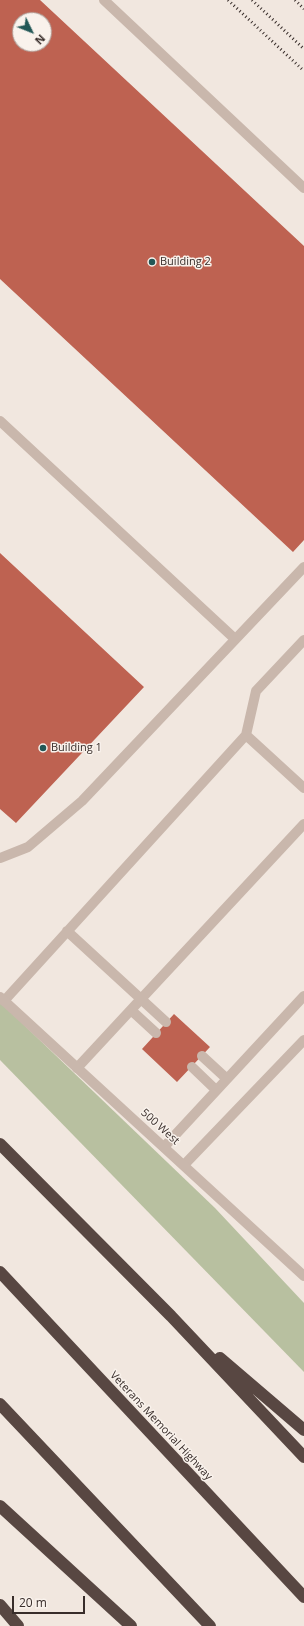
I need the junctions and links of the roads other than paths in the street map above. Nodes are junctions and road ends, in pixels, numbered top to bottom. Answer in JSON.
{"nodes":[{"id":1,"x":104,"y":0,"type":"edge"},
{"id":2,"x":304,"y":188,"type":"edge"},
{"id":3,"x":0,"y":421,"type":"edge"},
{"id":4,"x":304,"y":567,"type":"edge"},
{"id":5,"x":235,"y":639,"type":"junction"},
{"id":6,"x":304,"y":640,"type":"edge"},
{"id":7,"x":246,"y":734,"type":"junction"},
{"id":8,"x":304,"y":788,"type":"edge"},
{"id":9,"x":304,"y":824,"type":"edge"},
{"id":10,"x":0,"y":858,"type":"edge"},
{"id":11,"x":68,"y":930,"type":"junction"},
{"id":12,"x":304,"y":996,"type":"edge"},
{"id":13,"x":2,"y":999,"type":"edge"},
{"id":14,"x":141,"y":999,"type":"junction"},
{"id":15,"x":131,"y":1010,"type":"junction"},
{"id":16,"x":166,"y":1022,"type":"dead end"},
{"id":17,"x":156,"y":1033,"type":"dead end"},
{"id":18,"x":304,"y":1040,"type":"edge"},
{"id":19,"x":202,"y":1056,"type":"dead end"},
{"id":20,"x":192,"y":1067,"type":"dead end"},
{"id":21,"x":77,"y":1068,"type":"junction"},
{"id":22,"x":227,"y":1079,"type":"junction"},
{"id":23,"x":216,"y":1090,"type":"junction"},
{"id":24,"x":0,"y":1144,"type":"edge"},
{"id":25,"x":164,"y":1147,"type":"junction"},
{"id":26,"x":184,"y":1165,"type":"junction"},
{"id":27,"x":0,"y":1272,"type":"edge"},
{"id":28,"x":304,"y":1276,"type":"edge"},
{"id":29,"x":171,"y":1316,"type":"junction"},
{"id":30,"x":0,"y":1404,"type":"edge"},
{"id":31,"x":304,"y":1430,"type":"edge"},
{"id":32,"x":304,"y":1457,"type":"edge"},
{"id":33,"x":0,"y":1506,"type":"edge"},
{"id":34,"x":304,"y":1597,"type":"edge"},
{"id":35,"x":0,"y":1605,"type":"edge"},
{"id":36,"x":18,"y":1626,"type":"edge"},
{"id":37,"x":131,"y":1626,"type":"edge"},
{"id":38,"x":210,"y":1626,"type":"edge"}],
"edges":[{"from":1,"to":2,"type":"street"},
{"from":3,"to":5,"type":"street"},
{"from":4,"to":5,"type":"street"},
{"from":5,"to":10,"type":"street"},
{"from":6,"to":7,"type":"street"},
{"from":7,"to":8,"type":"street"},
{"from":7,"to":11,"type":"street"},
{"from":9,"to":14,"type":"street"},
{"from":11,"to":13,"type":"street"},
{"from":11,"to":14,"type":"street"},
{"from":12,"to":22,"type":"street"},
{"from":13,"to":21,"type":"street","name":"500 West"},
{"from":14,"to":15,"type":"street"},
{"from":14,"to":16,"type":"street"},
{"from":15,"to":17,"type":"street"},
{"from":15,"to":21,"type":"street"},
{"from":18,"to":26,"type":"street"},
{"from":19,"to":22,"type":"street"},
{"from":20,"to":23,"type":"street"},
{"from":21,"to":25,"type":"street","name":"500 West"},
{"from":22,"to":23,"type":"street"},
{"from":23,"to":25,"type":"street"},
{"from":24,"to":29,"type":"highway"},
{"from":25,"to":26,"type":"street","name":"500 West"},
{"from":26,"to":28,"type":"street","name":"500 West"},
{"from":27,"to":34,"type":"highway","name":"Veterans Memorial Highway"},
{"from":29,"to":31,"type":"highway"},
{"from":29,"to":32,"type":"highway"},
{"from":30,"to":38,"type":"highway"},
{"from":33,"to":37,"type":"highway"},
{"from":35,"to":36,"type":"highway"}]}
